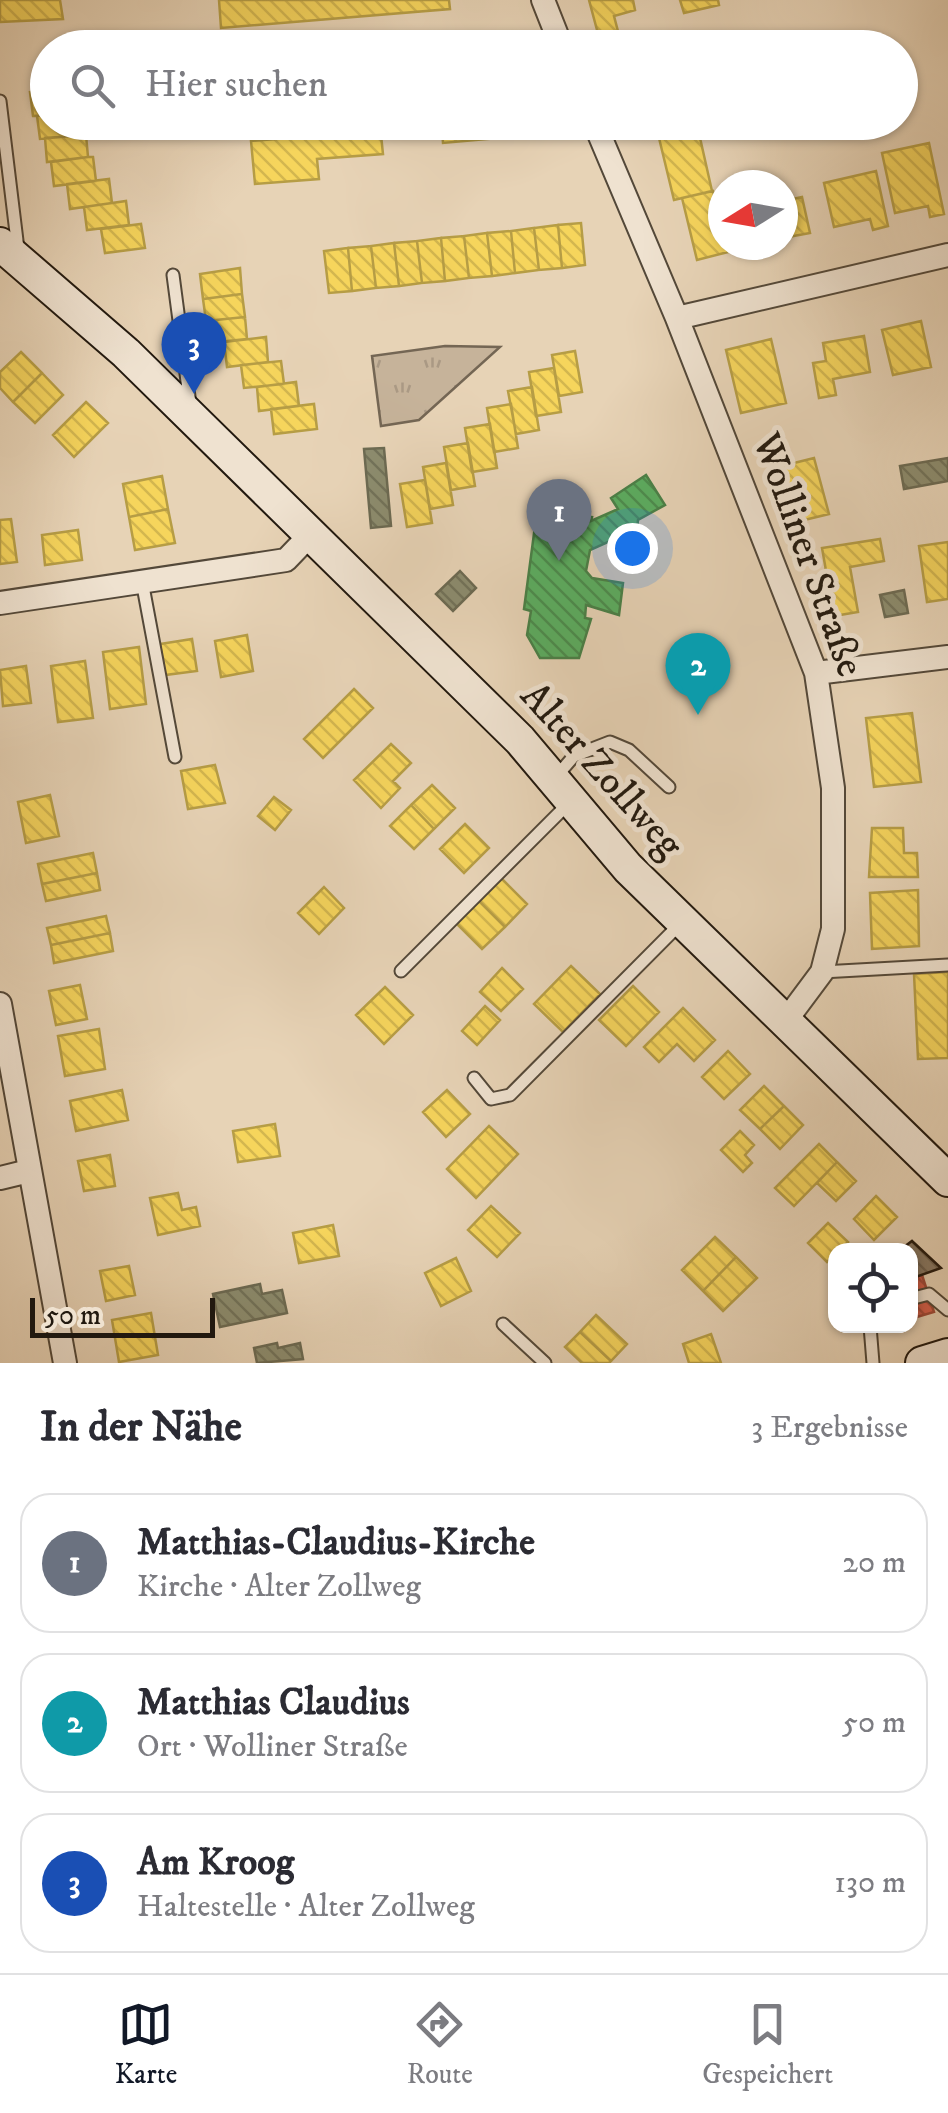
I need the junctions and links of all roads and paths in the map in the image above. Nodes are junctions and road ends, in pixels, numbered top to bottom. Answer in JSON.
{"nodes":[{"id":1,"x":542,"y":0,"type":"edge"},
{"id":2,"x":554,"y":30,"type":"edge"},
{"id":3,"x":0,"y":101,"type":"edge"},
{"id":4,"x":602,"y":140,"type":"edge"},
{"id":5,"x":10,"y":254,"type":"edge"},
{"id":6,"x":948,"y":255,"type":"edge"},
{"id":7,"x":173,"y":275,"type":"dead end"},
{"id":8,"x":677,"y":318,"type":"junction"},
{"id":9,"x":192,"y":418,"type":"junction"},
{"id":10,"x":310,"y":535,"type":"junction"},
{"id":11,"x":142,"y":581,"type":"junction"},
{"id":12,"x":0,"y":602,"type":"edge"},
{"id":13,"x":948,"y":657,"type":"edge"},
{"id":14,"x":816,"y":673,"type":"junction"},
{"id":15,"x":175,"y":757,"type":"dead end"},
{"id":16,"x":669,"y":788,"type":"dead end"},
{"id":17,"x":564,"y":789,"type":"junction"},
{"id":18,"x":682,"y":922,"type":"junction"},
{"id":19,"x":948,"y":965,"type":"edge"},
{"id":20,"x":400,"y":971,"type":"dead end"},
{"id":21,"x":822,"y":972,"type":"junction"},
{"id":22,"x":0,"y":1004,"type":"edge"},
{"id":23,"x":784,"y":1023,"type":"junction"},
{"id":24,"x":474,"y":1078,"type":"dead end"},
{"id":25,"x":29,"y":1171,"type":"junction"},
{"id":26,"x":0,"y":1178,"type":"edge"},
{"id":27,"x":948,"y":1180,"type":"edge"},
{"id":28,"x":918,"y":1297,"type":"edge"},
{"id":29,"x":948,"y":1310,"type":"edge"},
{"id":30,"x":503,"y":1324,"type":"dead end"},
{"id":31,"x":871,"y":1333,"type":"edge"},
{"id":32,"x":948,"y":1355,"type":"edge"},
{"id":33,"x":65,"y":1363,"type":"edge"},
{"id":34,"x":545,"y":1363,"type":"edge"},
{"id":35,"x":873,"y":1363,"type":"edge"},
{"id":36,"x":922,"y":1363,"type":"edge"}],
"edges":[{"from":1,"to":2,"type":"street"},
{"from":3,"to":5,"type":"lane"},
{"from":4,"to":8,"type":"street","name":"Wolliner Straße"},
{"from":5,"to":9,"type":"street","name":"Alter Zollweg"},
{"from":6,"to":8,"type":"street"},
{"from":7,"to":9,"type":"lane"},
{"from":8,"to":14,"type":"street","name":"Wolliner Straße"},
{"from":9,"to":10,"type":"street","name":"Alter Zollweg"},
{"from":10,"to":11,"type":"street"},
{"from":10,"to":17,"type":"street","name":"Alter Zollweg"},
{"from":11,"to":12,"type":"street"},
{"from":11,"to":15,"type":"lane"},
{"from":13,"to":14,"type":"street"},
{"from":14,"to":21,"type":"street","name":"Wolliner Straße"},
{"from":16,"to":17,"type":"lane"},
{"from":17,"to":18,"type":"street","name":"Alter Zollweg"},
{"from":17,"to":20,"type":"lane"},
{"from":18,"to":23,"type":"street","name":"Alter Zollweg"},
{"from":18,"to":24,"type":"lane"},
{"from":19,"to":21,"type":"lane"},
{"from":21,"to":23,"type":"street","name":"Wolliner Straße"},
{"from":22,"to":25,"type":"street"},
{"from":23,"to":27,"type":"street","name":"Alter Zollweg"},
{"from":25,"to":26,"type":"street"},
{"from":25,"to":33,"type":"street"},
{"from":28,"to":29,"type":"lane"},
{"from":30,"to":34,"type":"lane"},
{"from":31,"to":35,"type":"lane"},
{"from":32,"to":36,"type":"street"}]}
